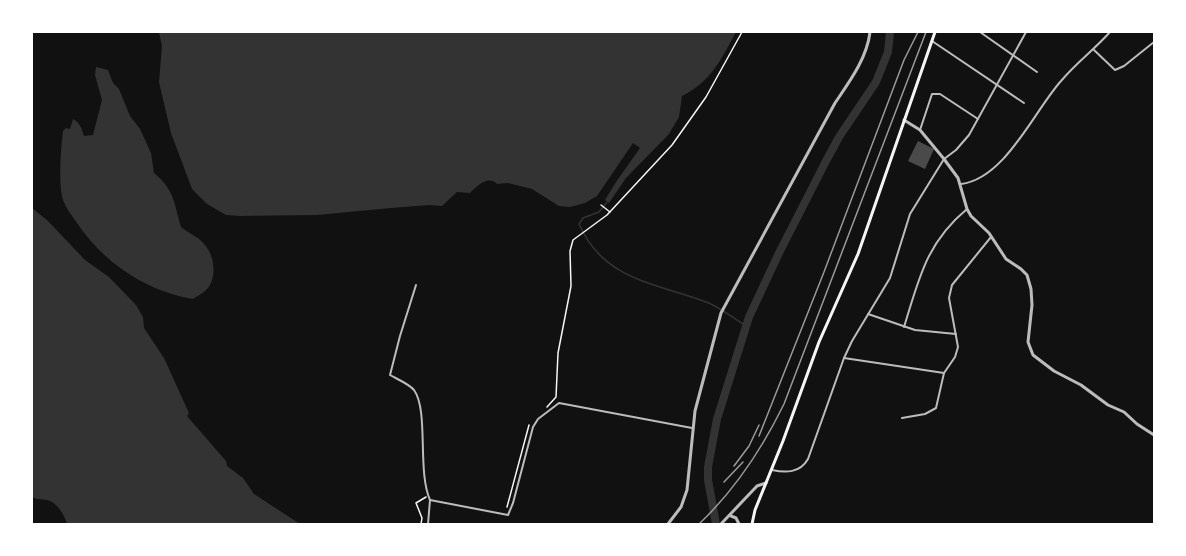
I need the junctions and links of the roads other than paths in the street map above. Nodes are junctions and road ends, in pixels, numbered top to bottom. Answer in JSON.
{"nodes":[{"id":1,"x":870,"y":32,"type":"edge"},
{"id":2,"x":935,"y":32,"type":"edge"},
{"id":3,"x":980,"y":32,"type":"edge"},
{"id":4,"x":1026,"y":32,"type":"edge"},
{"id":5,"x":1110,"y":32,"type":"edge"},
{"id":6,"x":932,"y":41,"type":"junction"},
{"id":7,"x":1155,"y":42,"type":"edge"},
{"id":8,"x":1093,"y":50,"type":"junction"},
{"id":9,"x":1014,"y":55,"type":"junction"},
{"id":10,"x":1037,"y":72,"type":"dead end"},
{"id":11,"x":997,"y":85,"type":"junction"},
{"id":12,"x":1024,"y":103,"type":"dead end"},
{"id":13,"x":978,"y":119,"type":"junction"},
{"id":14,"x":904,"y":120,"type":"junction"},
{"id":15,"x":920,"y":130,"type":"junction"},
{"id":16,"x":944,"y":159,"type":"junction"},
{"id":17,"x":961,"y":184,"type":"junction"},
{"id":18,"x":967,"y":209,"type":"junction"},
{"id":19,"x":991,"y":237,"type":"junction"},
{"id":20,"x":416,"y":285,"type":"dead end"},
{"id":21,"x":868,"y":314,"type":"junction"},
{"id":22,"x":904,"y":327,"type":"junction"},
{"id":23,"x":956,"y":334,"type":"junction"},
{"id":24,"x":844,"y":358,"type":"junction"},
{"id":25,"x":944,"y":372,"type":"junction"},
{"id":26,"x":902,"y":418,"type":"dead end"},
{"id":27,"x":692,"y":428,"type":"junction"},
{"id":28,"x":1155,"y":435,"type":"edge"},
{"id":29,"x":772,"y":470,"type":"junction"},
{"id":30,"x":766,"y":483,"type":"junction"},
{"id":31,"x":429,"y":498,"type":"junction"},
{"id":32,"x":730,"y":516,"type":"junction"},
{"id":33,"x":428,"y":525,"type":"edge"},
{"id":34,"x":668,"y":525,"type":"edge"},
{"id":35,"x":721,"y":525,"type":"edge"},
{"id":36,"x":739,"y":525,"type":"edge"},
{"id":37,"x":752,"y":525,"type":"edge"}],
"edges":[{"from":1,"to":27,"type":"street"},
{"from":2,"to":6,"type":"main road"},
{"from":3,"to":9,"type":"street"},
{"from":4,"to":9,"type":"street"},
{"from":5,"to":8,"type":"street"},
{"from":6,"to":11,"type":"street"},
{"from":6,"to":14,"type":"main road"},
{"from":7,"to":8,"type":"street"},
{"from":8,"to":17,"type":"street"},
{"from":9,"to":10,"type":"street"},
{"from":9,"to":11,"type":"street"},
{"from":11,"to":12,"type":"street"},
{"from":11,"to":13,"type":"street"},
{"from":13,"to":15,"type":"street"},
{"from":13,"to":16,"type":"street"},
{"from":14,"to":15,"type":"street"},
{"from":14,"to":29,"type":"main road"},
{"from":15,"to":16,"type":"street"},
{"from":16,"to":17,"type":"street"},
{"from":16,"to":21,"type":"street"},
{"from":17,"to":18,"type":"street"},
{"from":18,"to":19,"type":"street"},
{"from":18,"to":22,"type":"street"},
{"from":19,"to":23,"type":"street"},
{"from":19,"to":28,"type":"street"},
{"from":20,"to":31,"type":"street"},
{"from":21,"to":22,"type":"street"},
{"from":21,"to":24,"type":"street"},
{"from":22,"to":23,"type":"street"},
{"from":23,"to":25,"type":"street"},
{"from":24,"to":25,"type":"street"},
{"from":24,"to":29,"type":"street"},
{"from":25,"to":26,"type":"street"},
{"from":27,"to":31,"type":"street"},
{"from":27,"to":34,"type":"street"},
{"from":29,"to":30,"type":"main road"},
{"from":30,"to":32,"type":"street"},
{"from":30,"to":37,"type":"main road"},
{"from":31,"to":33,"type":"street"},
{"from":32,"to":35,"type":"street"},
{"from":32,"to":36,"type":"street"}]}
